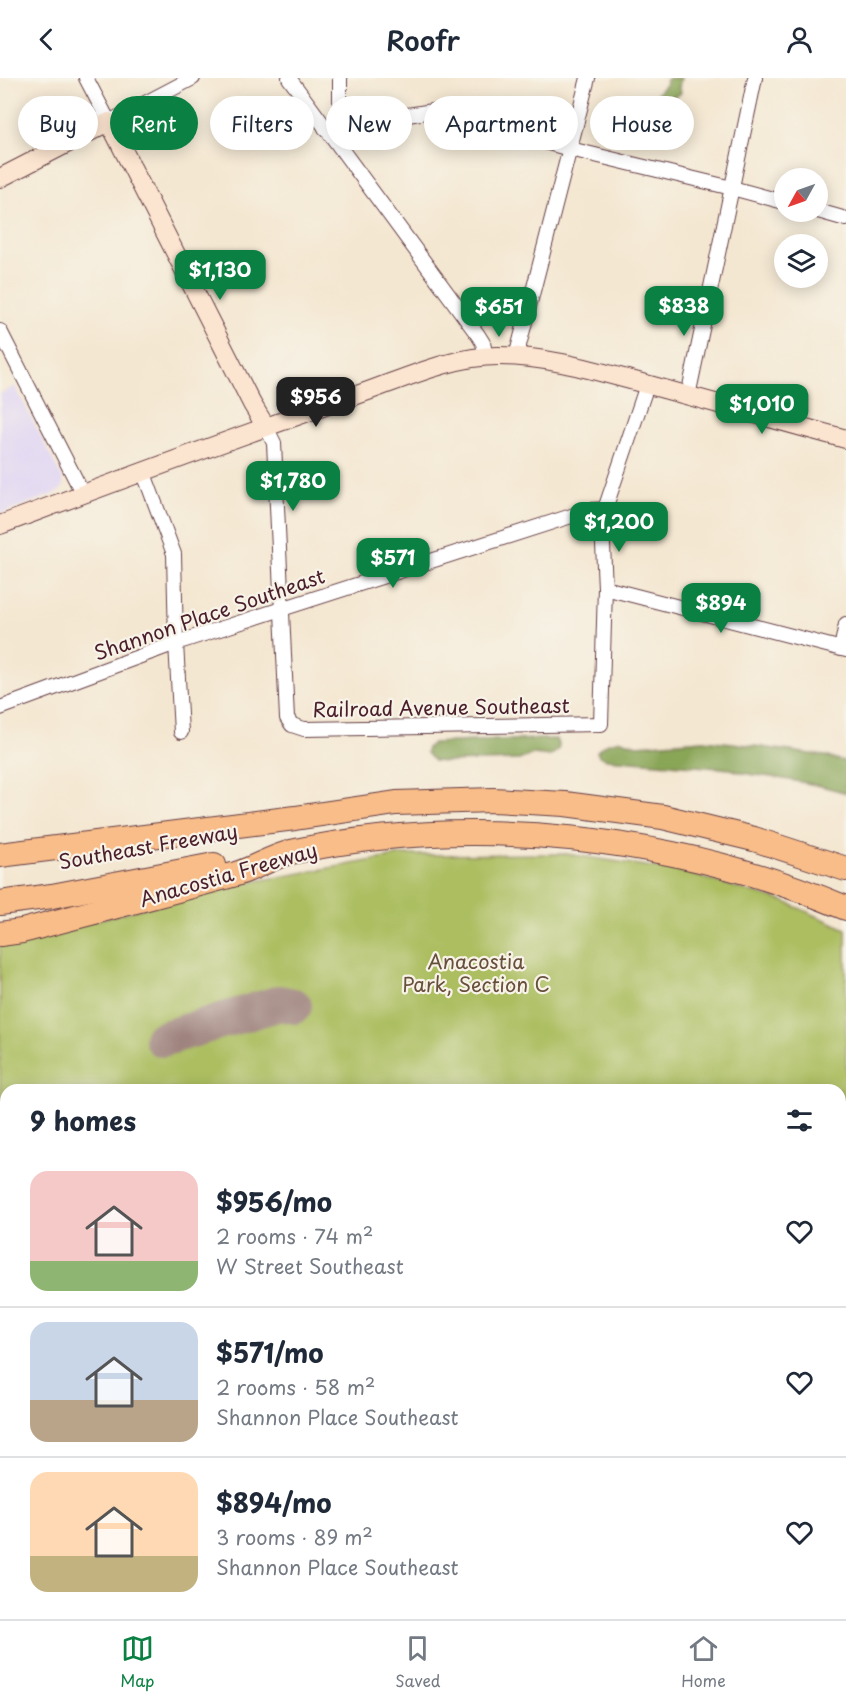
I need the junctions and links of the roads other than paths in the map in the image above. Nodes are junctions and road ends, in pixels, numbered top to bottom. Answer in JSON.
{"nodes":[{"id":1,"x":86,"y":78,"type":"edge"},
{"id":2,"x":193,"y":78,"type":"edge"},
{"id":3,"x":289,"y":78,"type":"edge"},
{"id":4,"x":340,"y":78,"type":"edge"},
{"id":5,"x":588,"y":78,"type":"edge"},
{"id":6,"x":755,"y":78,"type":"edge"},
{"id":7,"x":340,"y":96,"type":"edge"},
{"id":8,"x":578,"y":117,"type":"edge"},
{"id":9,"x":109,"y":122,"type":"junction"},
{"id":10,"x":325,"y":128,"type":"edge"},
{"id":11,"x":342,"y":150,"type":"edge"},
{"id":12,"x":569,"y":150,"type":"edge"},
{"id":13,"x":578,"y":150,"type":"edge"},
{"id":14,"x":0,"y":178,"type":"edge"},
{"id":15,"x":732,"y":188,"type":"junction"},
{"id":16,"x":774,"y":199,"type":"edge"},
{"id":17,"x":828,"y":214,"type":"edge"},
{"id":18,"x":846,"y":219,"type":"edge"},
{"id":19,"x":0,"y":332,"type":"edge"},
{"id":20,"x":486,"y":357,"type":"junction"},
{"id":21,"x":516,"y":357,"type":"junction"},
{"id":22,"x":647,"y":385,"type":"junction"},
{"id":23,"x":688,"y":396,"type":"junction"},
{"id":24,"x":266,"y":427,"type":"junction"},
{"id":25,"x":846,"y":439,"type":"edge"},
{"id":26,"x":143,"y":471,"type":"junction"},
{"id":27,"x":83,"y":494,"type":"junction"},
{"id":28,"x":605,"y":509,"type":"junction"},
{"id":29,"x":0,"y":525,"type":"edge"},
{"id":30,"x":605,"y":588,"type":"junction"},
{"id":31,"x":281,"y":608,"type":"junction"},
{"id":32,"x":846,"y":624,"type":"edge"},
{"id":33,"x":176,"y":643,"type":"junction"},
{"id":34,"x":843,"y":649,"type":"edge"},
{"id":35,"x":0,"y":708,"type":"edge"},
{"id":36,"x":181,"y":732,"type":"dead end"},
{"id":37,"x":295,"y":818,"type":"junction"},
{"id":38,"x":287,"y":853,"type":"junction"},
{"id":39,"x":0,"y":855,"type":"edge"},
{"id":40,"x":846,"y":869,"type":"edge"},
{"id":41,"x":0,"y":870,"type":"edge"},
{"id":42,"x":757,"y":876,"type":"junction"},
{"id":43,"x":0,"y":903,"type":"edge"},
{"id":44,"x":846,"y":908,"type":"edge"},
{"id":45,"x":846,"y":924,"type":"edge"},
{"id":46,"x":0,"y":934,"type":"edge"}],
"edges":[{"from":1,"to":9,"type":"street"},
{"from":2,"to":9,"type":"street"},
{"from":3,"to":10,"type":"street"},
{"from":4,"to":7,"type":"street"},
{"from":5,"to":8,"type":"street"},
{"from":6,"to":15,"type":"street"},
{"from":9,"to":14,"type":"main road"},
{"from":9,"to":24,"type":"main road"},
{"from":11,"to":20,"type":"street"},
{"from":12,"to":21,"type":"street"},
{"from":13,"to":15,"type":"street"},
{"from":15,"to":16,"type":"street"},
{"from":15,"to":23,"type":"street"},
{"from":17,"to":18,"type":"street"},
{"from":19,"to":27,"type":"street"},
{"from":20,"to":21,"type":"main road"},
{"from":20,"to":24,"type":"main road"},
{"from":21,"to":22,"type":"main road"},
{"from":22,"to":23,"type":"main road"},
{"from":22,"to":28,"type":"street"},
{"from":23,"to":25,"type":"main road"},
{"from":24,"to":26,"type":"main road"},
{"from":24,"to":31,"type":"street","name":"Railroad Avenue Southeast"},
{"from":26,"to":27,"type":"main road"},
{"from":26,"to":33,"type":"street"},
{"from":27,"to":29,"type":"main road"},
{"from":28,"to":30,"type":"street"},
{"from":28,"to":31,"type":"street","name":"Shannon Place Southeast"},
{"from":30,"to":31,"type":"street","name":"Railroad Avenue Southeast"},
{"from":30,"to":34,"type":"street"},
{"from":31,"to":33,"type":"street","name":"Shannon Place Southeast"},
{"from":32,"to":34,"type":"street"},
{"from":33,"to":35,"type":"street","name":"Shannon Place Southeast"},
{"from":33,"to":36,"type":"street"},
{"from":37,"to":39,"type":"highway","name":"Anacostia Freeway"},
{"from":37,"to":40,"type":"highway","name":"Anacostia Freeway"},
{"from":37,"to":41,"type":"highway","name":"Southeast Freeway"},
{"from":38,"to":42,"type":"highway","name":"Anacostia Freeway"},
{"from":38,"to":43,"type":"highway","name":"Southeast Freeway"},
{"from":38,"to":46,"type":"highway","name":"Anacostia Freeway"},
{"from":42,"to":44,"type":"highway","name":"Anacostia Freeway"},
{"from":42,"to":45,"type":"highway"}]}
